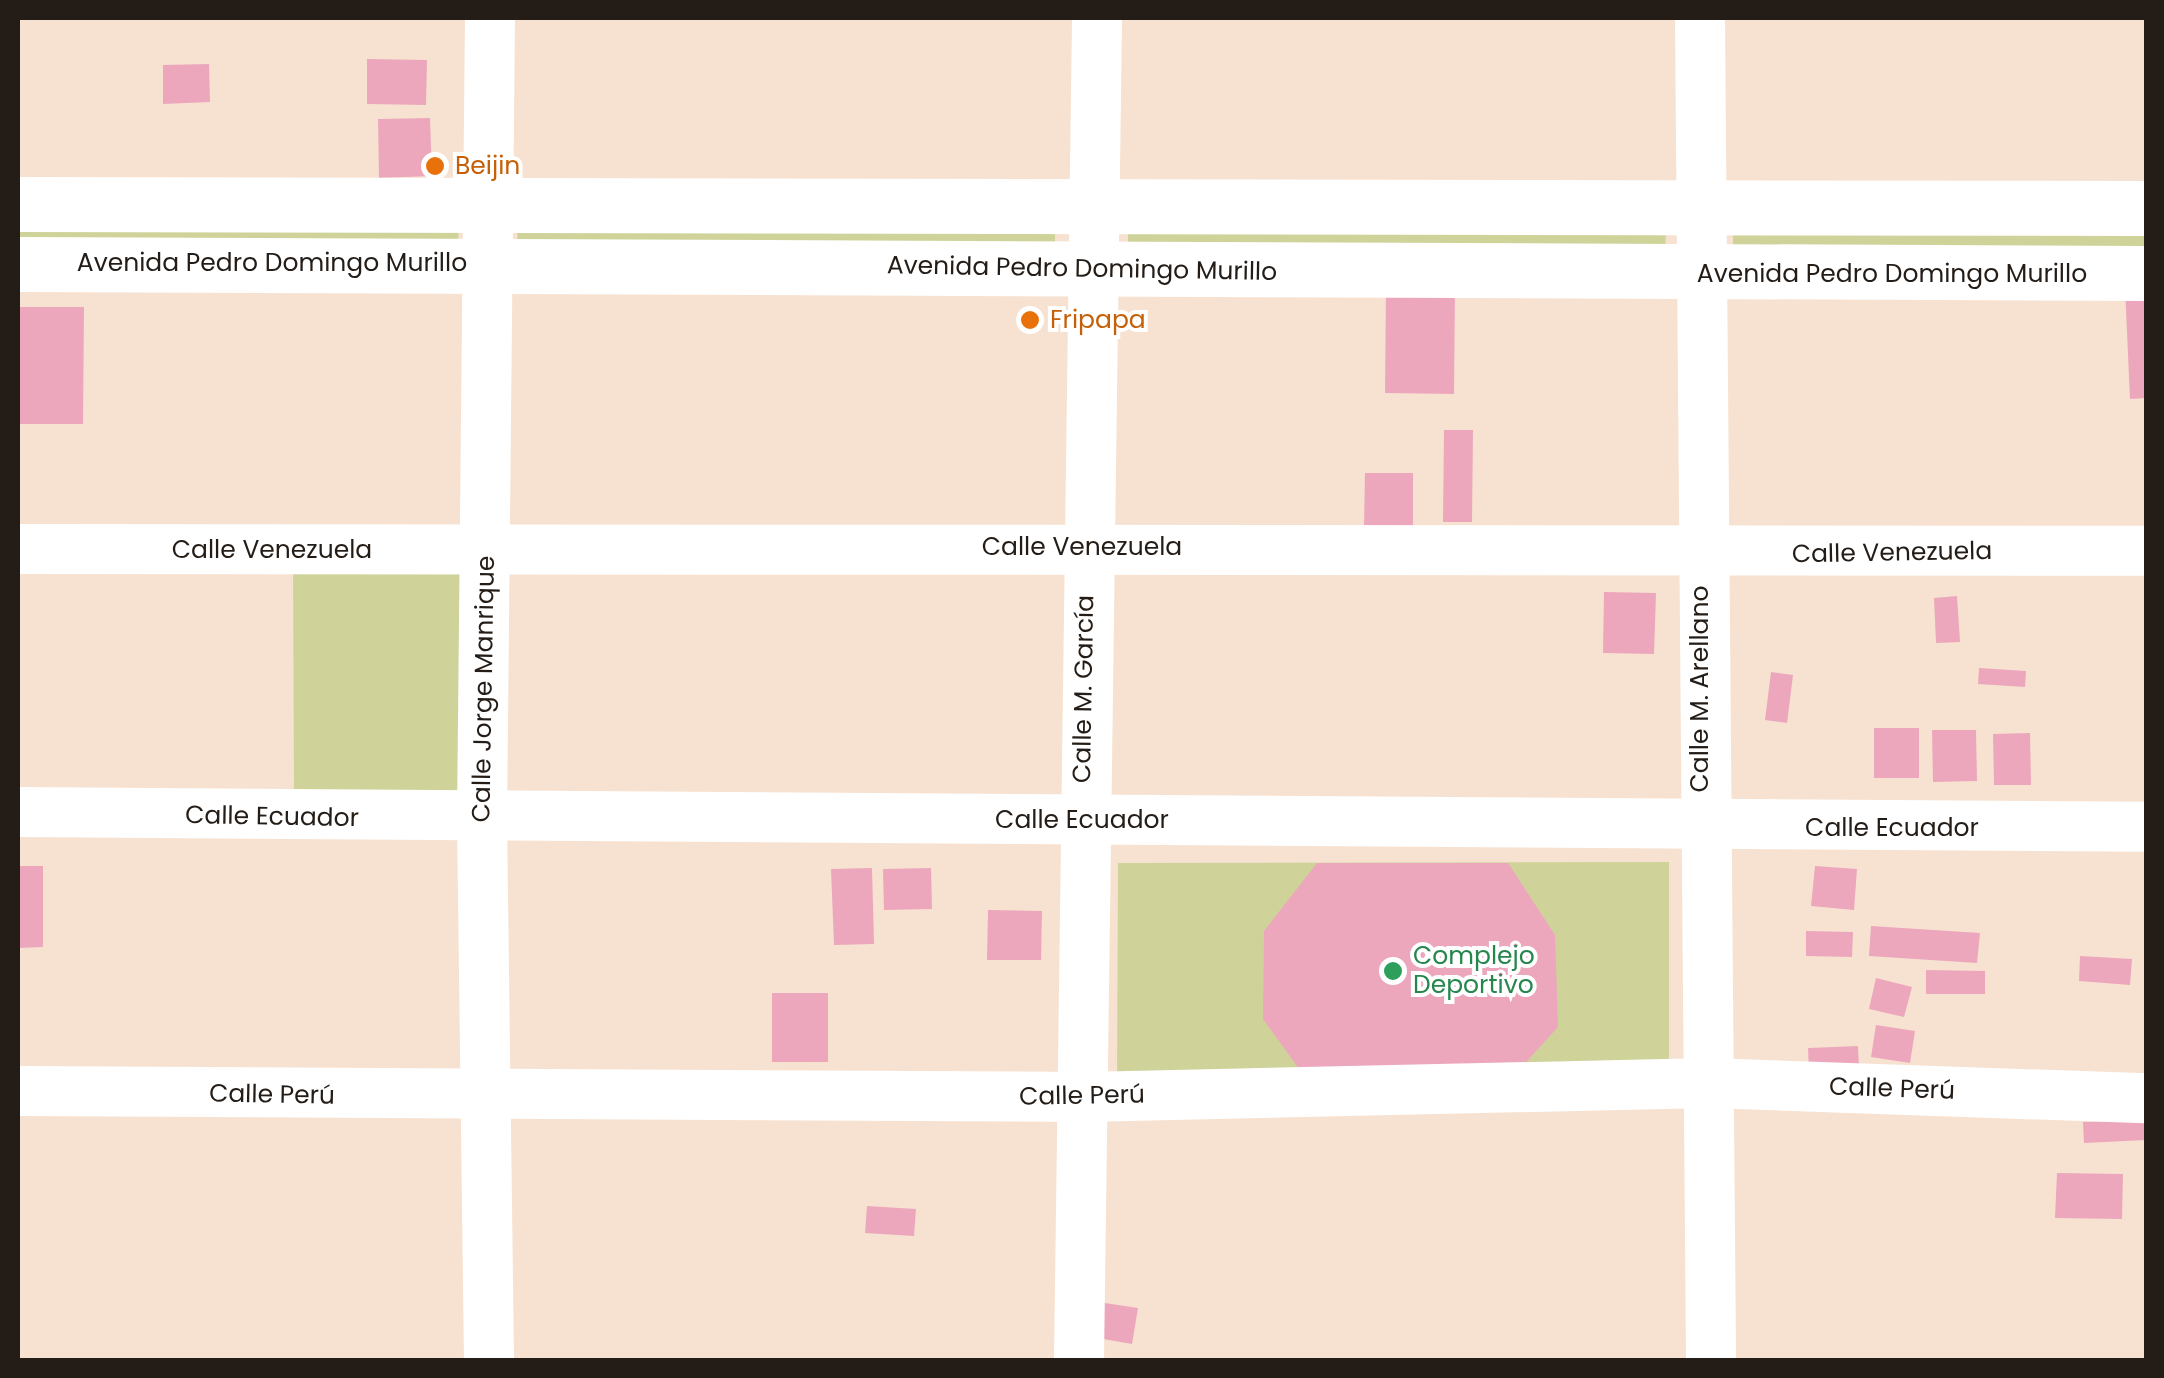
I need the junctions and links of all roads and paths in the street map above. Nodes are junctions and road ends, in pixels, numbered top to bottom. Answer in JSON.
{"nodes":[{"id":1,"x":490,"y":18,"type":"edge"},
{"id":2,"x":1097,"y":18,"type":"edge"},
{"id":3,"x":1700,"y":18,"type":"edge"},
{"id":4,"x":490,"y":202,"type":"junction"},
{"id":5,"x":18,"y":204,"type":"edge"},
{"id":6,"x":1095,"y":204,"type":"junction"},
{"id":7,"x":1698,"y":207,"type":"junction"},
{"id":8,"x":2146,"y":208,"type":"edge"},
{"id":9,"x":490,"y":262,"type":"junction"},
{"id":10,"x":18,"y":264,"type":"edge"},
{"id":11,"x":1093,"y":269,"type":"junction"},
{"id":12,"x":2146,"y":273,"type":"edge"},
{"id":13,"x":1697,"y":274,"type":"junction"},
{"id":14,"x":1086,"y":546,"type":"junction"},
{"id":15,"x":18,"y":549,"type":"edge"},
{"id":16,"x":486,"y":550,"type":"junction"},
{"id":17,"x":2146,"y":551,"type":"edge"},
{"id":18,"x":1700,"y":555,"type":"junction"},
{"id":19,"x":18,"y":812,"type":"edge"},
{"id":20,"x":1083,"y":819,"type":"junction"},
{"id":21,"x":482,"y":821,"type":"junction"},
{"id":22,"x":2146,"y":827,"type":"edge"},
{"id":23,"x":1699,"y":829,"type":"junction"},
{"id":24,"x":1707,"y":1083,"type":"junction"},
{"id":25,"x":18,"y":1092,"type":"edge"},
{"id":26,"x":1086,"y":1097,"type":"junction"},
{"id":27,"x":484,"y":1098,"type":"junction"},
{"id":28,"x":2146,"y":1098,"type":"edge"},
{"id":29,"x":489,"y":1360,"type":"edge"},
{"id":30,"x":1079,"y":1360,"type":"edge"},
{"id":31,"x":1710,"y":1360,"type":"edge"}],
"edges":[{"from":1,"to":4,"type":"street","name":"Calle Jorge Manrique"},
{"from":2,"to":6,"type":"street","name":"Calle M. García"},
{"from":3,"to":7,"type":"street","name":"Calle M. Arellano"},
{"from":4,"to":5,"type":"main road"},
{"from":4,"to":6,"type":"main road"},
{"from":4,"to":9,"type":"street","name":"Calle Jorge Manrique"},
{"from":6,"to":7,"type":"main road"},
{"from":6,"to":11,"type":"street","name":"Calle M. García"},
{"from":7,"to":8,"type":"main road"},
{"from":7,"to":13,"type":"street","name":"Calle M. Arellano"},
{"from":9,"to":10,"type":"main road","name":"Avenida Pedro Domingo Murillo"},
{"from":9,"to":11,"type":"main road","name":"Avenida Pedro Domingo Murillo"},
{"from":9,"to":16,"type":"street","name":"Calle Jorge Manrique"},
{"from":11,"to":13,"type":"main road","name":"Avenida Pedro Domingo Murillo"},
{"from":11,"to":14,"type":"street","name":"Calle M. García"},
{"from":12,"to":13,"type":"main road","name":"Avenida Pedro Domingo Murillo"},
{"from":13,"to":18,"type":"street","name":"Calle M. Arellano"},
{"from":14,"to":16,"type":"street","name":"Calle Venezuela"},
{"from":14,"to":18,"type":"street","name":"Calle Venezuela"},
{"from":14,"to":20,"type":"street","name":"Calle M. García"},
{"from":15,"to":16,"type":"street","name":"Calle Venezuela"},
{"from":16,"to":21,"type":"street","name":"Calle Jorge Manrique"},
{"from":17,"to":18,"type":"street","name":"Calle Venezuela"},
{"from":18,"to":23,"type":"street","name":"Calle M. Arellano"},
{"from":19,"to":21,"type":"street","name":"Calle Ecuador"},
{"from":20,"to":21,"type":"street","name":"Calle Ecuador"},
{"from":20,"to":23,"type":"street","name":"Calle Ecuador"},
{"from":20,"to":26,"type":"street","name":"Calle M. García"},
{"from":21,"to":27,"type":"street","name":"Calle Jorge Manrique"},
{"from":22,"to":23,"type":"street","name":"Calle Ecuador"},
{"from":23,"to":24,"type":"street","name":"Calle M. Arellano"},
{"from":24,"to":26,"type":"street","name":"Calle Perú"},
{"from":24,"to":28,"type":"street","name":"Calle Perú"},
{"from":24,"to":31,"type":"street","name":"Calle M. Arellano"},
{"from":25,"to":27,"type":"street","name":"Calle Perú"},
{"from":26,"to":27,"type":"street","name":"Calle Perú"},
{"from":26,"to":30,"type":"street","name":"Calle M. García"},
{"from":27,"to":29,"type":"street","name":"Calle Jorge Manrique"}]}
